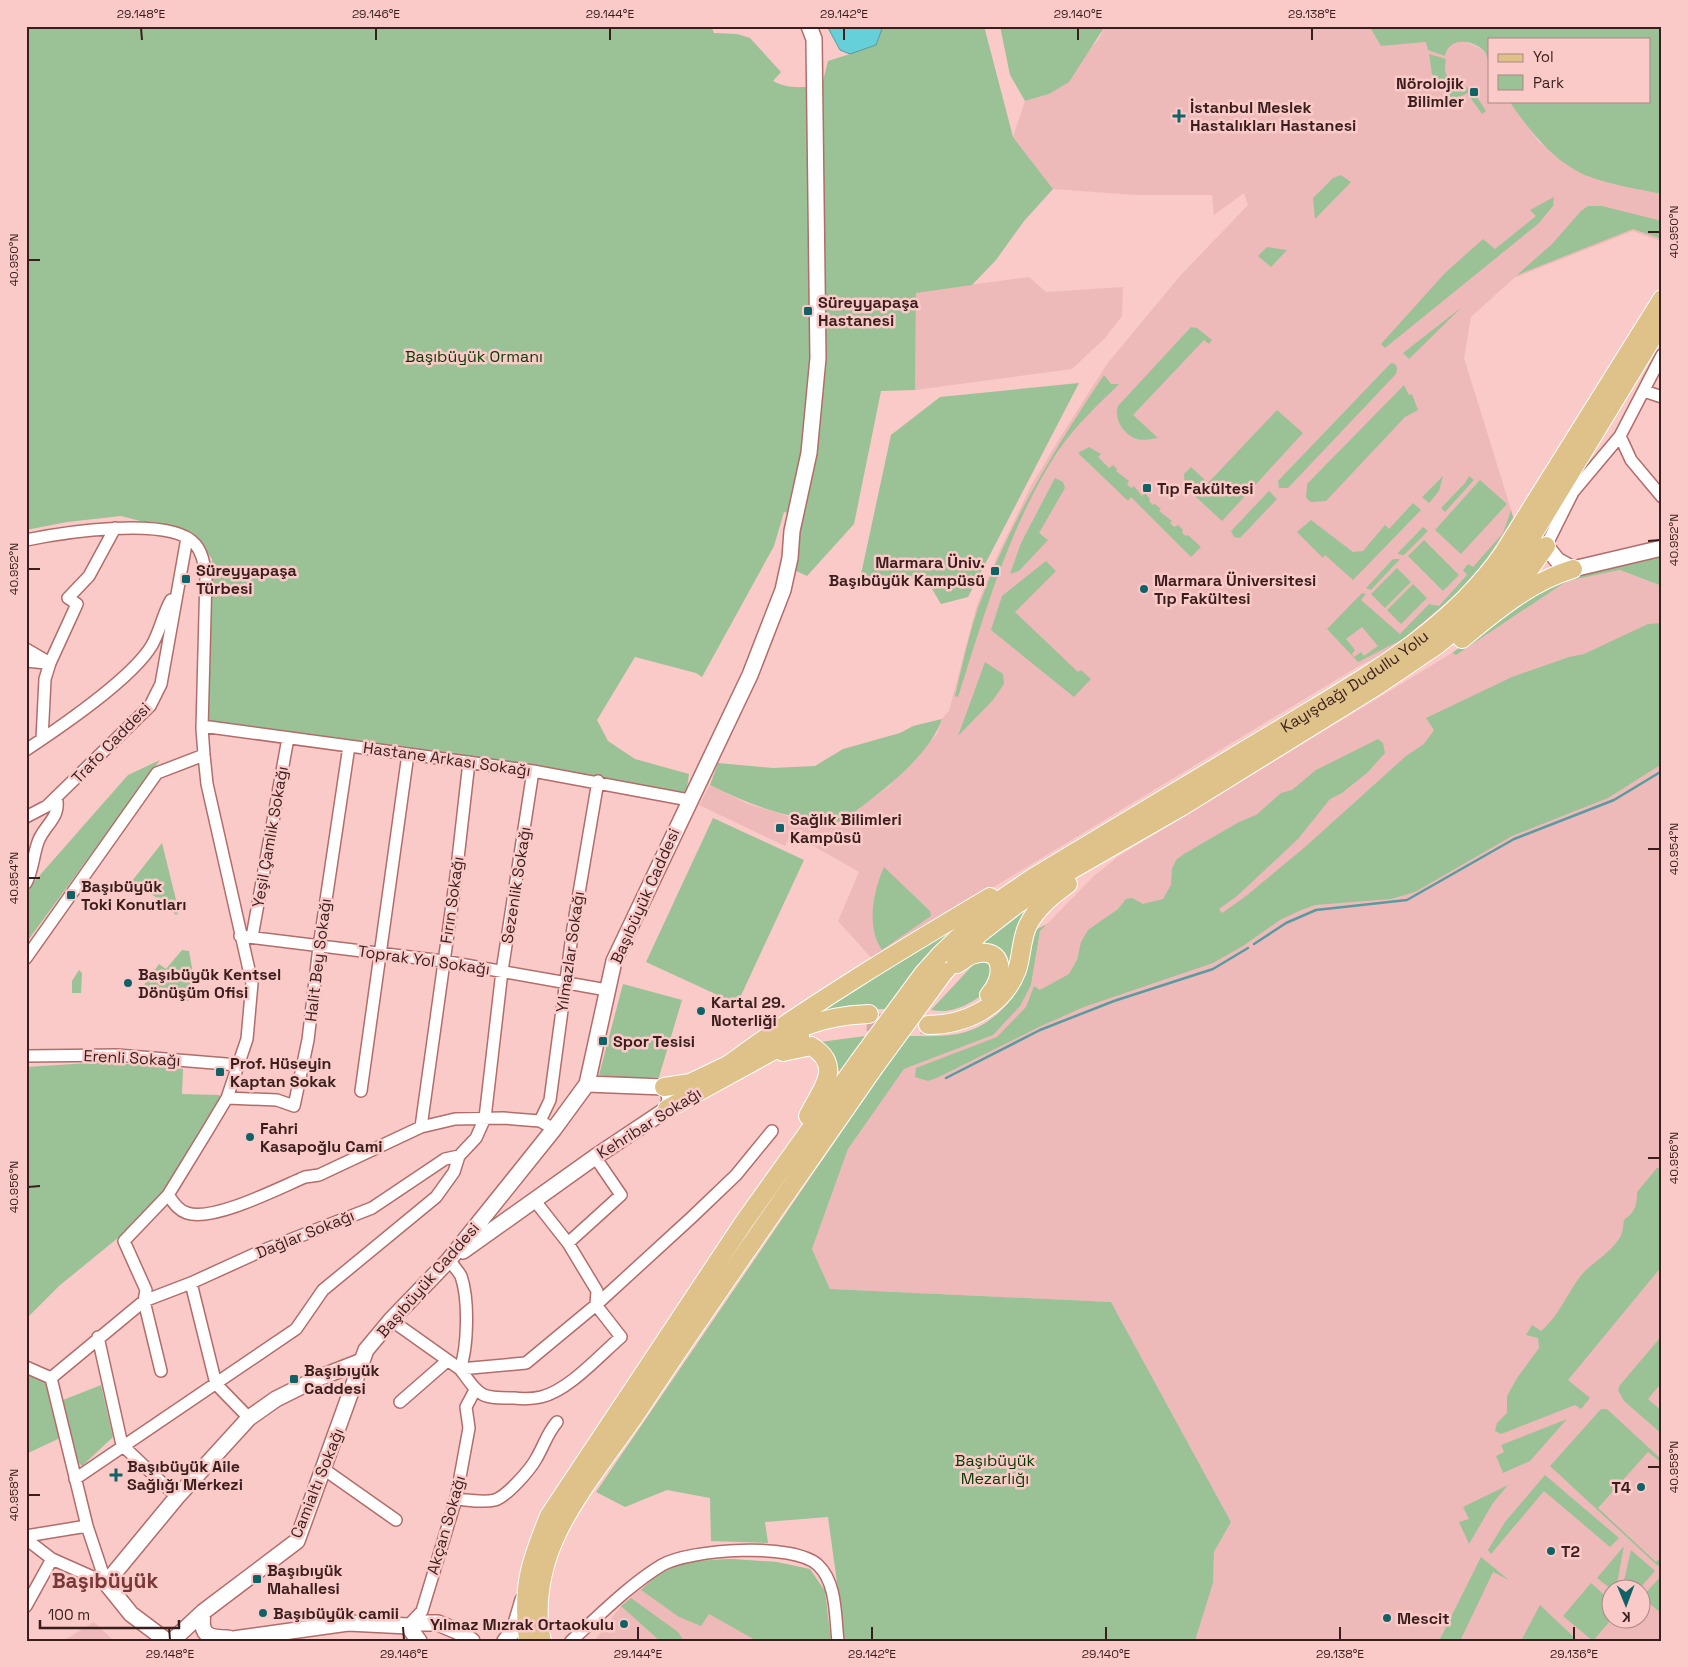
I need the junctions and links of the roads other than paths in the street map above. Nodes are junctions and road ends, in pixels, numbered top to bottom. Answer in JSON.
{"nodes":[{"id":1,"x":809,"y":26,"type":"edge"},
{"id":2,"x":1662,"y":299,"type":"edge"},
{"id":3,"x":1662,"y":322,"type":"edge"},
{"id":4,"x":1662,"y":355,"type":"edge"},
{"id":5,"x":1644,"y":391,"type":"junction"},
{"id":6,"x":1662,"y":397,"type":"edge"},
{"id":7,"x":1620,"y":436,"type":"junction"},
{"id":8,"x":1662,"y":496,"type":"edge"},
{"id":9,"x":115,"y":528,"type":"junction"},
{"id":10,"x":187,"y":538,"type":"junction"},
{"id":11,"x":26,"y":540,"type":"edge"},
{"id":12,"x":1546,"y":546,"type":"junction"},
{"id":13,"x":1662,"y":548,"type":"edge"},
{"id":14,"x":1573,"y":569,"type":"junction"},
{"id":15,"x":177,"y":590,"type":"junction"},
{"id":16,"x":1504,"y":605,"type":"junction"},
{"id":17,"x":26,"y":648,"type":"edge"},
{"id":18,"x":26,"y":661,"type":"edge"},
{"id":19,"x":50,"y":663,"type":"junction"},
{"id":20,"x":1378,"y":685,"type":"junction"},
{"id":21,"x":202,"y":726,"type":"junction"},
{"id":22,"x":288,"y":738,"type":"junction"},
{"id":23,"x":42,"y":739,"type":"junction"},
{"id":24,"x":349,"y":746,"type":"junction"},
{"id":25,"x":26,"y":750,"type":"edge"},
{"id":26,"x":408,"y":754,"type":"junction"},
{"id":27,"x":204,"y":756,"type":"junction"},
{"id":28,"x":469,"y":762,"type":"junction"},
{"id":29,"x":533,"y":770,"type":"junction"},
{"id":30,"x":598,"y":781,"type":"junction"},
{"id":31,"x":692,"y":795,"type":"junction"},
{"id":32,"x":56,"y":797,"type":"junction"},
{"id":33,"x":26,"y":816,"type":"edge"},
{"id":34,"x":1139,"y":831,"type":"junction"},
{"id":35,"x":1094,"y":840,"type":"junction"},
{"id":36,"x":26,"y":883,"type":"edge"},
{"id":37,"x":246,"y":936,"type":"junction"},
{"id":38,"x":318,"y":947,"type":"junction"},
{"id":39,"x":381,"y":954,"type":"junction"},
{"id":40,"x":26,"y":958,"type":"edge"},
{"id":41,"x":443,"y":962,"type":"junction"},
{"id":42,"x":942,"y":964,"type":"junction"},
{"id":43,"x":502,"y":971,"type":"junction"},
{"id":44,"x":565,"y":983,"type":"junction"},
{"id":45,"x":607,"y":990,"type":"junction"},
{"id":46,"x":868,"y":1018,"type":"tunnel mouth"},
{"id":47,"x":26,"y":1056,"type":"edge"},
{"id":48,"x":238,"y":1065,"type":"junction"},
{"id":49,"x":866,"y":1065,"type":"junction"},
{"id":50,"x":731,"y":1069,"type":"junction"},
{"id":51,"x":587,"y":1084,"type":"junction"},
{"id":52,"x":664,"y":1087,"type":"junction"},
{"id":53,"x":361,"y":1091,"type":"dead end"},
{"id":54,"x":227,"y":1098,"type":"junction"},
{"id":55,"x":668,"y":1109,"type":"junction"},
{"id":56,"x":485,"y":1118,"type":"junction"},
{"id":57,"x":540,"y":1121,"type":"junction"},
{"id":58,"x":421,"y":1127,"type":"junction"},
{"id":59,"x":554,"y":1129,"type":"junction"},
{"id":60,"x":772,"y":1131,"type":"dead end"},
{"id":61,"x":459,"y":1156,"type":"junction"},
{"id":62,"x":595,"y":1157,"type":"junction"},
{"id":63,"x":788,"y":1158,"type":"junction"},
{"id":64,"x":168,"y":1195,"type":"junction"},
{"id":65,"x":535,"y":1201,"type":"junction"},
{"id":66,"x":568,"y":1243,"type":"junction"},
{"id":67,"x":449,"y":1260,"type":"junction"},
{"id":68,"x":191,"y":1283,"type":"junction"},
{"id":69,"x":144,"y":1301,"type":"junction"},
{"id":70,"x":596,"y":1305,"type":"junction"},
{"id":71,"x":391,"y":1320,"type":"junction"},
{"id":72,"x":98,"y":1337,"type":"junction"},
{"id":73,"x":362,"y":1361,"type":"junction"},
{"id":74,"x":447,"y":1361,"type":"junction"},
{"id":75,"x":26,"y":1367,"type":"edge"},
{"id":76,"x":460,"y":1370,"type":"junction"},
{"id":77,"x":161,"y":1372,"type":"dead end"},
{"id":78,"x":52,"y":1378,"type":"junction"},
{"id":79,"x":216,"y":1384,"type":"junction"},
{"id":80,"x":475,"y":1390,"type":"junction"},
{"id":81,"x":400,"y":1402,"type":"dead end"},
{"id":82,"x":249,"y":1418,"type":"junction"},
{"id":83,"x":558,"y":1422,"type":"dead end"},
{"id":84,"x":122,"y":1445,"type":"junction"},
{"id":85,"x":325,"y":1470,"type":"junction"},
{"id":86,"x":75,"y":1479,"type":"junction"},
{"id":87,"x":177,"y":1497,"type":"junction"},
{"id":88,"x":456,"y":1499,"type":"junction"},
{"id":89,"x":396,"y":1520,"type":"dead end"},
{"id":90,"x":87,"y":1526,"type":"junction"},
{"id":91,"x":26,"y":1536,"type":"edge"},
{"id":92,"x":26,"y":1540,"type":"edge"},
{"id":93,"x":52,"y":1559,"type":"junction"},
{"id":94,"x":106,"y":1583,"type":"junction"},
{"id":95,"x":525,"y":1596,"type":"junction"},
{"id":96,"x":26,"y":1606,"type":"edge"},
{"id":97,"x":204,"y":1612,"type":"junction"},
{"id":98,"x":143,"y":1625,"type":"junction"},
{"id":99,"x":408,"y":1626,"type":"junction"},
{"id":100,"x":243,"y":1639,"type":"edge"},
{"id":101,"x":505,"y":1640,"type":"edge"},
{"id":102,"x":149,"y":1641,"type":"edge"},
{"id":103,"x":168,"y":1641,"type":"edge"},
{"id":104,"x":172,"y":1641,"type":"edge"},
{"id":105,"x":219,"y":1641,"type":"edge"},
{"id":106,"x":419,"y":1641,"type":"edge"},
{"id":107,"x":472,"y":1641,"type":"edge"},
{"id":108,"x":528,"y":1641,"type":"edge"},
{"id":109,"x":542,"y":1641,"type":"edge"},
{"id":110,"x":571,"y":1641,"type":"edge"},
{"id":111,"x":838,"y":1641,"type":"edge"}],
"edges":[{"from":1,"to":31,"type":"main road","name":"Başıbüyük Caddesi"},
{"from":2,"to":35,"type":"main road","name":"Kayışdağı Dudullu Yolu"},
{"from":3,"to":20,"type":"main road","name":"Kayışdağı Dudullu Yolu"},
{"from":4,"to":5,"type":"street"},
{"from":5,"to":6,"type":"street"},
{"from":5,"to":7,"type":"street"},
{"from":7,"to":8,"type":"street"},
{"from":7,"to":12,"type":"street"},
{"from":9,"to":10,"type":"street"},
{"from":9,"to":11,"type":"street"},
{"from":9,"to":19,"type":"street"},
{"from":10,"to":15,"type":"street"},
{"from":10,"to":21,"type":"street"},
{"from":12,"to":14,"type":"main road"},
{"from":12,"to":16,"type":"main road"},
{"from":13,"to":14,"type":"main road"},
{"from":14,"to":16,"type":"main road"},
{"from":15,"to":23,"type":"street"},
{"from":15,"to":32,"type":"street","name":"Trafo Caddesi"},
{"from":16,"to":20,"type":"main road"},
{"from":17,"to":19,"type":"street"},
{"from":18,"to":19,"type":"street"},
{"from":19,"to":23,"type":"street"},
{"from":20,"to":34,"type":"main road","name":"Kayışdağı Dudullu Yolu"},
{"from":21,"to":22,"type":"street","name":"Hastane Arkası Sokağı"},
{"from":21,"to":27,"type":"street"},
{"from":22,"to":24,"type":"street","name":"Hastane Arkası Sokağı"},
{"from":22,"to":37,"type":"street","name":"Yeşil Çamlık Sokağı"},
{"from":23,"to":25,"type":"street"},
{"from":24,"to":26,"type":"street","name":"Hastane Arkası Sokağı"},
{"from":24,"to":38,"type":"street","name":"Halit Bey Sokağı"},
{"from":26,"to":28,"type":"street","name":"Hastane Arkası Sokağı"},
{"from":26,"to":39,"type":"street"},
{"from":27,"to":37,"type":"street"},
{"from":27,"to":40,"type":"street"},
{"from":28,"to":29,"type":"street","name":"Hastane Arkası Sokağı"},
{"from":28,"to":41,"type":"street","name":"Fırın Sokağı"},
{"from":29,"to":30,"type":"street","name":"Hastane Arkası Sokağı"},
{"from":29,"to":43,"type":"street","name":"Sezenlik Sokağı"},
{"from":30,"to":31,"type":"street","name":"Hastane Arkası Sokağı"},
{"from":30,"to":44,"type":"street","name":"Yılmazlar Sokağı"},
{"from":31,"to":45,"type":"main road","name":"Başıbüyük Caddesi"},
{"from":32,"to":33,"type":"street","name":"Trafo Caddesi"},
{"from":32,"to":36,"type":"street"},
{"from":34,"to":42,"type":"main road","name":"Kayışdağı Dudullu Yolu"},
{"from":34,"to":42,"type":"main road"},
{"from":35,"to":42,"type":"main road","name":"Kayışdağı Dudullu Yolu"},
{"from":35,"to":50,"type":"main road"},
{"from":37,"to":38,"type":"street","name":"Toprak Yol Sokağı"},
{"from":37,"to":48,"type":"street"},
{"from":38,"to":39,"type":"street","name":"Toprak Yol Sokağı"},
{"from":38,"to":54,"type":"street","name":"Halit Bey Sokağı"},
{"from":39,"to":41,"type":"street","name":"Toprak Yol Sokağı"},
{"from":39,"to":53,"type":"street"},
{"from":41,"to":43,"type":"street","name":"Toprak Yol Sokağı"},
{"from":41,"to":58,"type":"street","name":"Fırın Sokağı"},
{"from":42,"to":49,"type":"main road","bridge":true},
{"from":43,"to":44,"type":"street","name":"Toprak Yol Sokağı"},
{"from":43,"to":56,"type":"street","name":"Sezenlik Sokağı"},
{"from":44,"to":45,"type":"street","name":"Toprak Yol Sokağı"},
{"from":44,"to":57,"type":"street","name":"Yılmazlar Sokağı"},
{"from":45,"to":51,"type":"main road","name":"Başıbüyük Caddesi"},
{"from":46,"to":50,"type":"main road"},
{"from":47,"to":48,"type":"street","name":"Erenli Sokağı"},
{"from":48,"to":54,"type":"street"},
{"from":49,"to":63,"type":"main road"},
{"from":49,"to":109,"type":"main road"},
{"from":50,"to":52,"type":"main road"},
{"from":50,"to":55,"type":"main road","name":"Kehribar Sokağı"},
{"from":50,"to":63,"type":"main road"},
{"from":51,"to":52,"type":"main road"},
{"from":51,"to":59,"type":"main road","name":"Başıbüyük Caddesi"},
{"from":52,"to":55,"type":"main road"},
{"from":54,"to":64,"type":"street"},
{"from":55,"to":62,"type":"main road","name":"Kehribar Sokağı"},
{"from":56,"to":57,"type":"street"},
{"from":56,"to":58,"type":"street"},
{"from":56,"to":61,"type":"street","name":"Sezenlik Sokağı"},
{"from":57,"to":59,"type":"street"},
{"from":58,"to":64,"type":"street"},
{"from":59,"to":67,"type":"main road","name":"Başıbüyük Caddesi"},
{"from":60,"to":70,"type":"street"},
{"from":61,"to":68,"type":"street","name":"Dağlar Sokağı"},
{"from":61,"to":79,"type":"street"},
{"from":62,"to":65,"type":"main road","name":"Kehribar Sokağı"},
{"from":62,"to":66,"type":"street"},
{"from":63,"to":95,"type":"main road"},
{"from":64,"to":69,"type":"street"},
{"from":65,"to":66,"type":"street"},
{"from":65,"to":67,"type":"main road","name":"Kehribar Sokağı"},
{"from":66,"to":70,"type":"street"},
{"from":67,"to":71,"type":"main road","name":"Başıbüyük Caddesi"},
{"from":67,"to":76,"type":"street"},
{"from":68,"to":69,"type":"street","name":"Dağlar Sokağı"},
{"from":68,"to":79,"type":"street"},
{"from":69,"to":72,"type":"street","name":"Dağlar Sokağı"},
{"from":69,"to":77,"type":"street"},
{"from":70,"to":76,"type":"street"},
{"from":70,"to":80,"type":"street"},
{"from":71,"to":73,"type":"main road","name":"Başıbüyük Caddesi"},
{"from":71,"to":74,"type":"street"},
{"from":72,"to":78,"type":"street","name":"Dağlar Sokağı"},
{"from":72,"to":84,"type":"street"},
{"from":73,"to":82,"type":"main road"},
{"from":73,"to":85,"type":"main road","name":"Camialtı Sokağı"},
{"from":74,"to":76,"type":"street"},
{"from":74,"to":81,"type":"street"},
{"from":75,"to":78,"type":"street"},
{"from":76,"to":80,"type":"street"},
{"from":78,"to":86,"type":"street"},
{"from":79,"to":82,"type":"street"},
{"from":79,"to":84,"type":"street"},
{"from":80,"to":88,"type":"street","name":"Akçan Sokağı"},
{"from":82,"to":87,"type":"main road"},
{"from":83,"to":88,"type":"street"},
{"from":84,"to":86,"type":"street"},
{"from":84,"to":87,"type":"street"},
{"from":85,"to":89,"type":"street"},
{"from":85,"to":97,"type":"main road","name":"Camialtı Sokağı"},
{"from":86,"to":90,"type":"street"},
{"from":87,"to":94,"type":"main road"},
{"from":88,"to":99,"type":"street","name":"Akçan Sokağı"},
{"from":90,"to":91,"type":"street"},
{"from":90,"to":94,"type":"street"},
{"from":92,"to":93,"type":"street"},
{"from":93,"to":94,"type":"street"},
{"from":93,"to":96,"type":"street"},
{"from":94,"to":98,"type":"main road"},
{"from":95,"to":101,"type":"main road"},
{"from":95,"to":108,"type":"main road"},
{"from":97,"to":100,"type":"main road"},
{"from":97,"to":104,"type":"main road","name":"Camialtı Sokağı"},
{"from":98,"to":102,"type":"main road"},
{"from":98,"to":103,"type":"main road"},
{"from":99,"to":100,"type":"main road"},
{"from":99,"to":106,"type":"main road"},
{"from":99,"to":107,"type":"main road"},
{"from":100,"to":105,"type":"main road"},
{"from":110,"to":111,"type":"street"}]}
